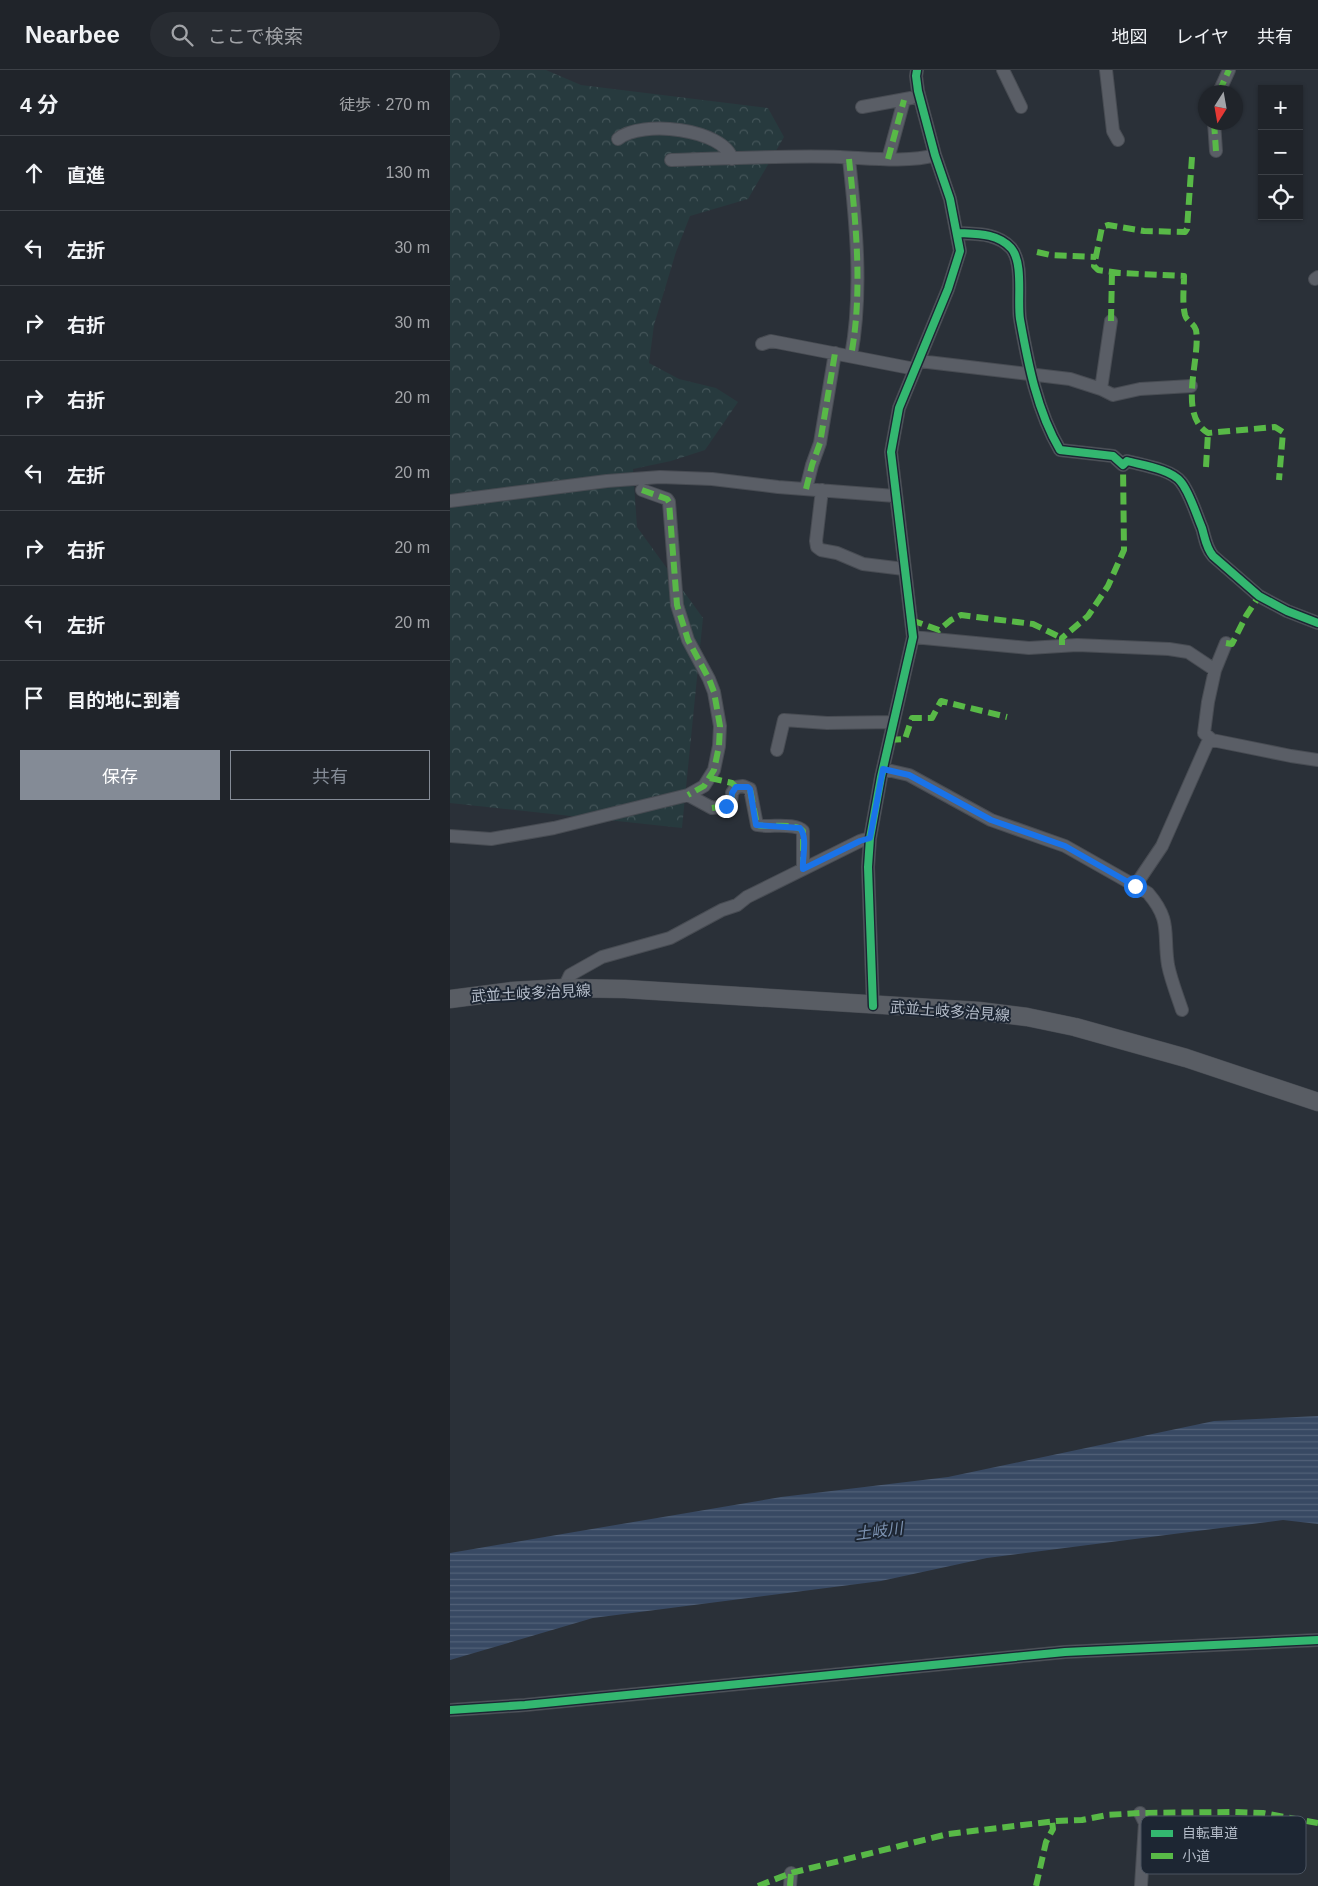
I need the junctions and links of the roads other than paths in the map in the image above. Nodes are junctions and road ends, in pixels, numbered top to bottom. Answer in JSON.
{"nodes":[{"id":1,"x":917,"y":70,"type":"edge"},
{"id":2,"x":1003,"y":70,"type":"edge"},
{"id":3,"x":1106,"y":70,"type":"edge"},
{"id":4,"x":1229,"y":70,"type":"edge"},
{"id":5,"x":1222,"y":85,"type":"edge"},
{"id":6,"x":919,"y":95,"type":"junction"},
{"id":7,"x":904,"y":100,"type":"junction"},
{"id":8,"x":862,"y":107,"type":"dead end"},
{"id":9,"x":1021,"y":107,"type":"dead end"},
{"id":10,"x":1215,"y":130,"type":"edge"},
{"id":11,"x":618,"y":139,"type":"dead end"},
{"id":12,"x":1118,"y":140,"type":"dead end"},
{"id":13,"x":1216,"y":151,"type":"dead end"},
{"id":14,"x":935,"y":155,"type":"junction"},
{"id":15,"x":849,"y":158,"type":"junction"},
{"id":16,"x":888,"y":158,"type":"junction"},
{"id":17,"x":732,"y":159,"type":"junction"},
{"id":18,"x":671,"y":160,"type":"dead end"},
{"id":19,"x":958,"y":233,"type":"junction"},
{"id":20,"x":1111,"y":322,"type":"dead end"},
{"id":21,"x":762,"y":344,"type":"dead end"},
{"id":22,"x":835,"y":353,"type":"junction"},
{"id":23,"x":851,"y":356,"type":"junction"},
{"id":24,"x":917,"y":365,"type":"junction"},
{"id":25,"x":1031,"y":376,"type":"junction"},
{"id":26,"x":1191,"y":386,"type":"dead end"},
{"id":27,"x":1101,"y":389,"type":"junction"},
{"id":28,"x":806,"y":489,"type":"junction"},
{"id":29,"x":642,"y":490,"type":"dead end"},
{"id":30,"x":822,"y":490,"type":"junction"},
{"id":31,"x":895,"y":496,"type":"junction"},
{"id":32,"x":450,"y":501,"type":"edge"},
{"id":33,"x":904,"y":570,"type":"junction"},
{"id":34,"x":1318,"y":623,"type":"edge"},
{"id":35,"x":913,"y":637,"type":"junction"},
{"id":36,"x":1226,"y":643,"type":"dead end"},
{"id":37,"x":1215,"y":670,"type":"junction"},
{"id":38,"x":893,"y":722,"type":"junction"},
{"id":39,"x":1212,"y":740,"type":"junction"},
{"id":40,"x":777,"y":750,"type":"dead end"},
{"id":41,"x":1318,"y":760,"type":"edge"},
{"id":42,"x":883,"y":769,"type":"junction"},
{"id":43,"x":688,"y":795,"type":"junction"},
{"id":44,"x":450,"y":836,"type":"edge"},
{"id":45,"x":870,"y":838,"type":"junction"},
{"id":46,"x":803,"y":869,"type":"junction"},
{"id":47,"x":1135,"y":886,"type":"junction"},
{"id":48,"x":564,"y":988,"type":"junction"},
{"id":49,"x":450,"y":998,"type":"edge"},
{"id":50,"x":873,"y":1006,"type":"junction"},
{"id":51,"x":1182,"y":1010,"type":"dead end"},
{"id":52,"x":1318,"y":1102,"type":"edge"},
{"id":53,"x":1318,"y":1640,"type":"edge"},
{"id":54,"x":450,"y":1710,"type":"edge"},
{"id":55,"x":1140,"y":1812,"type":"dead end"},
{"id":56,"x":1142,"y":1816,"type":"edge"},
{"id":57,"x":791,"y":1873,"type":"dead end"},
{"id":58,"x":790,"y":1886,"type":"edge"}],
"edges":[{"from":1,"to":6,"type":"street"},
{"from":2,"to":9,"type":"street"},
{"from":3,"to":12,"type":"street"},
{"from":4,"to":5,"type":"street"},
{"from":6,"to":7,"type":"street"},
{"from":6,"to":14,"type":"street"},
{"from":7,"to":8,"type":"street"},
{"from":7,"to":16,"type":"street"},
{"from":10,"to":13,"type":"street"},
{"from":11,"to":17,"type":"street"},
{"from":14,"to":16,"type":"street"},
{"from":14,"to":19,"type":"street"},
{"from":15,"to":16,"type":"street"},
{"from":15,"to":17,"type":"street"},
{"from":15,"to":23,"type":"street"},
{"from":17,"to":18,"type":"street"},
{"from":19,"to":24,"type":"street"},
{"from":19,"to":25,"type":"street"},
{"from":20,"to":27,"type":"street"},
{"from":21,"to":22,"type":"street"},
{"from":22,"to":23,"type":"street"},
{"from":22,"to":28,"type":"street"},
{"from":23,"to":24,"type":"street"},
{"from":24,"to":25,"type":"street"},
{"from":24,"to":31,"type":"street"},
{"from":25,"to":27,"type":"street"},
{"from":25,"to":34,"type":"street"},
{"from":26,"to":27,"type":"street"},
{"from":28,"to":30,"type":"street"},
{"from":28,"to":32,"type":"street"},
{"from":29,"to":43,"type":"street"},
{"from":30,"to":31,"type":"street"},
{"from":30,"to":33,"type":"street"},
{"from":31,"to":33,"type":"street"},
{"from":33,"to":35,"type":"street"},
{"from":35,"to":37,"type":"street"},
{"from":35,"to":38,"type":"street"},
{"from":36,"to":37,"type":"street"},
{"from":37,"to":39,"type":"street"},
{"from":38,"to":40,"type":"street"},
{"from":38,"to":42,"type":"street"},
{"from":39,"to":41,"type":"street"},
{"from":39,"to":47,"type":"street"},
{"from":42,"to":45,"type":"street"},
{"from":42,"to":47,"type":"street"},
{"from":43,"to":44,"type":"street"},
{"from":43,"to":46,"type":"street"},
{"from":45,"to":46,"type":"street"},
{"from":45,"to":50,"type":"street"},
{"from":46,"to":48,"type":"street"},
{"from":47,"to":51,"type":"street"},
{"from":48,"to":49,"type":"main road","name":"武並土岐多治見線"},
{"from":48,"to":50,"type":"main road","name":"武並土岐多治見線"},
{"from":50,"to":52,"type":"main road","name":"武並土岐多治見線"},
{"from":53,"to":54,"type":"street"},
{"from":55,"to":56,"type":"street"},
{"from":57,"to":58,"type":"street"}]}
